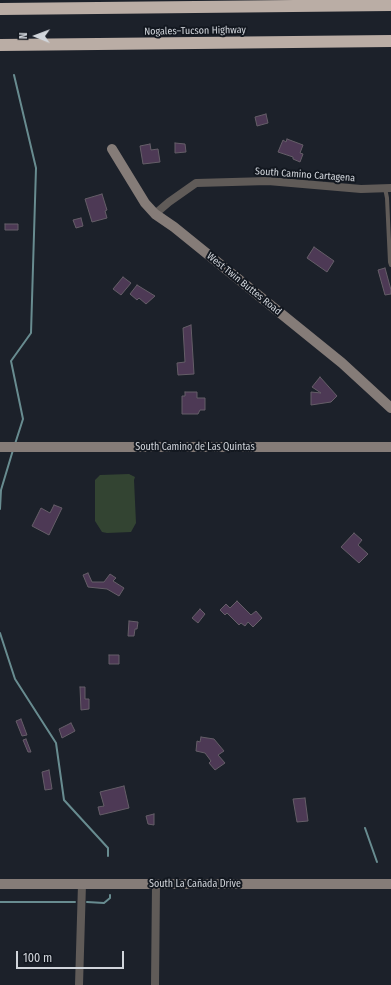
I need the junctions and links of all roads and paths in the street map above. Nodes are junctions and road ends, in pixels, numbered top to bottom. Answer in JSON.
{"nodes":[{"id":1,"x":391,"y":5,"type":"edge"},
{"id":2,"x":0,"y":9,"type":"edge"},
{"id":3,"x":391,"y":42,"type":"edge"},
{"id":4,"x":0,"y":45,"type":"edge"},
{"id":5,"x":112,"y":149,"type":"dead end"},
{"id":6,"x":388,"y":188,"type":"edge"},
{"id":7,"x":155,"y":214,"type":"junction"},
{"id":8,"x":391,"y":265,"type":"edge"},
{"id":9,"x":391,"y":408,"type":"edge"},
{"id":10,"x":0,"y":447,"type":"edge"},
{"id":11,"x":391,"y":447,"type":"edge"},
{"id":12,"x":0,"y":884,"type":"edge"},
{"id":13,"x":82,"y":884,"type":"junction"},
{"id":14,"x":156,"y":884,"type":"junction"},
{"id":15,"x":391,"y":884,"type":"edge"},
{"id":16,"x":79,"y":985,"type":"edge"},
{"id":17,"x":155,"y":985,"type":"edge"}],
"edges":[{"from":1,"to":2,"type":"highway"},
{"from":3,"to":4,"type":"highway","name":"Nogales–Tucson Highway"},
{"from":5,"to":7,"type":"street","name":"West Twin Buttes Road"},
{"from":6,"to":7,"type":"street","name":"South Camino Cartagena"},
{"from":6,"to":8,"type":"lane"},
{"from":7,"to":9,"type":"street","name":"West Twin Buttes Road"},
{"from":10,"to":11,"type":"street","name":"South Camino de Las Quintas"},
{"from":12,"to":13,"type":"street","name":"South La Cañada Drive"},
{"from":13,"to":14,"type":"street","name":"South La Cañada Drive"},
{"from":13,"to":16,"type":"street"},
{"from":14,"to":15,"type":"street","name":"South La Cañada Drive"},
{"from":14,"to":17,"type":"street"}]}
